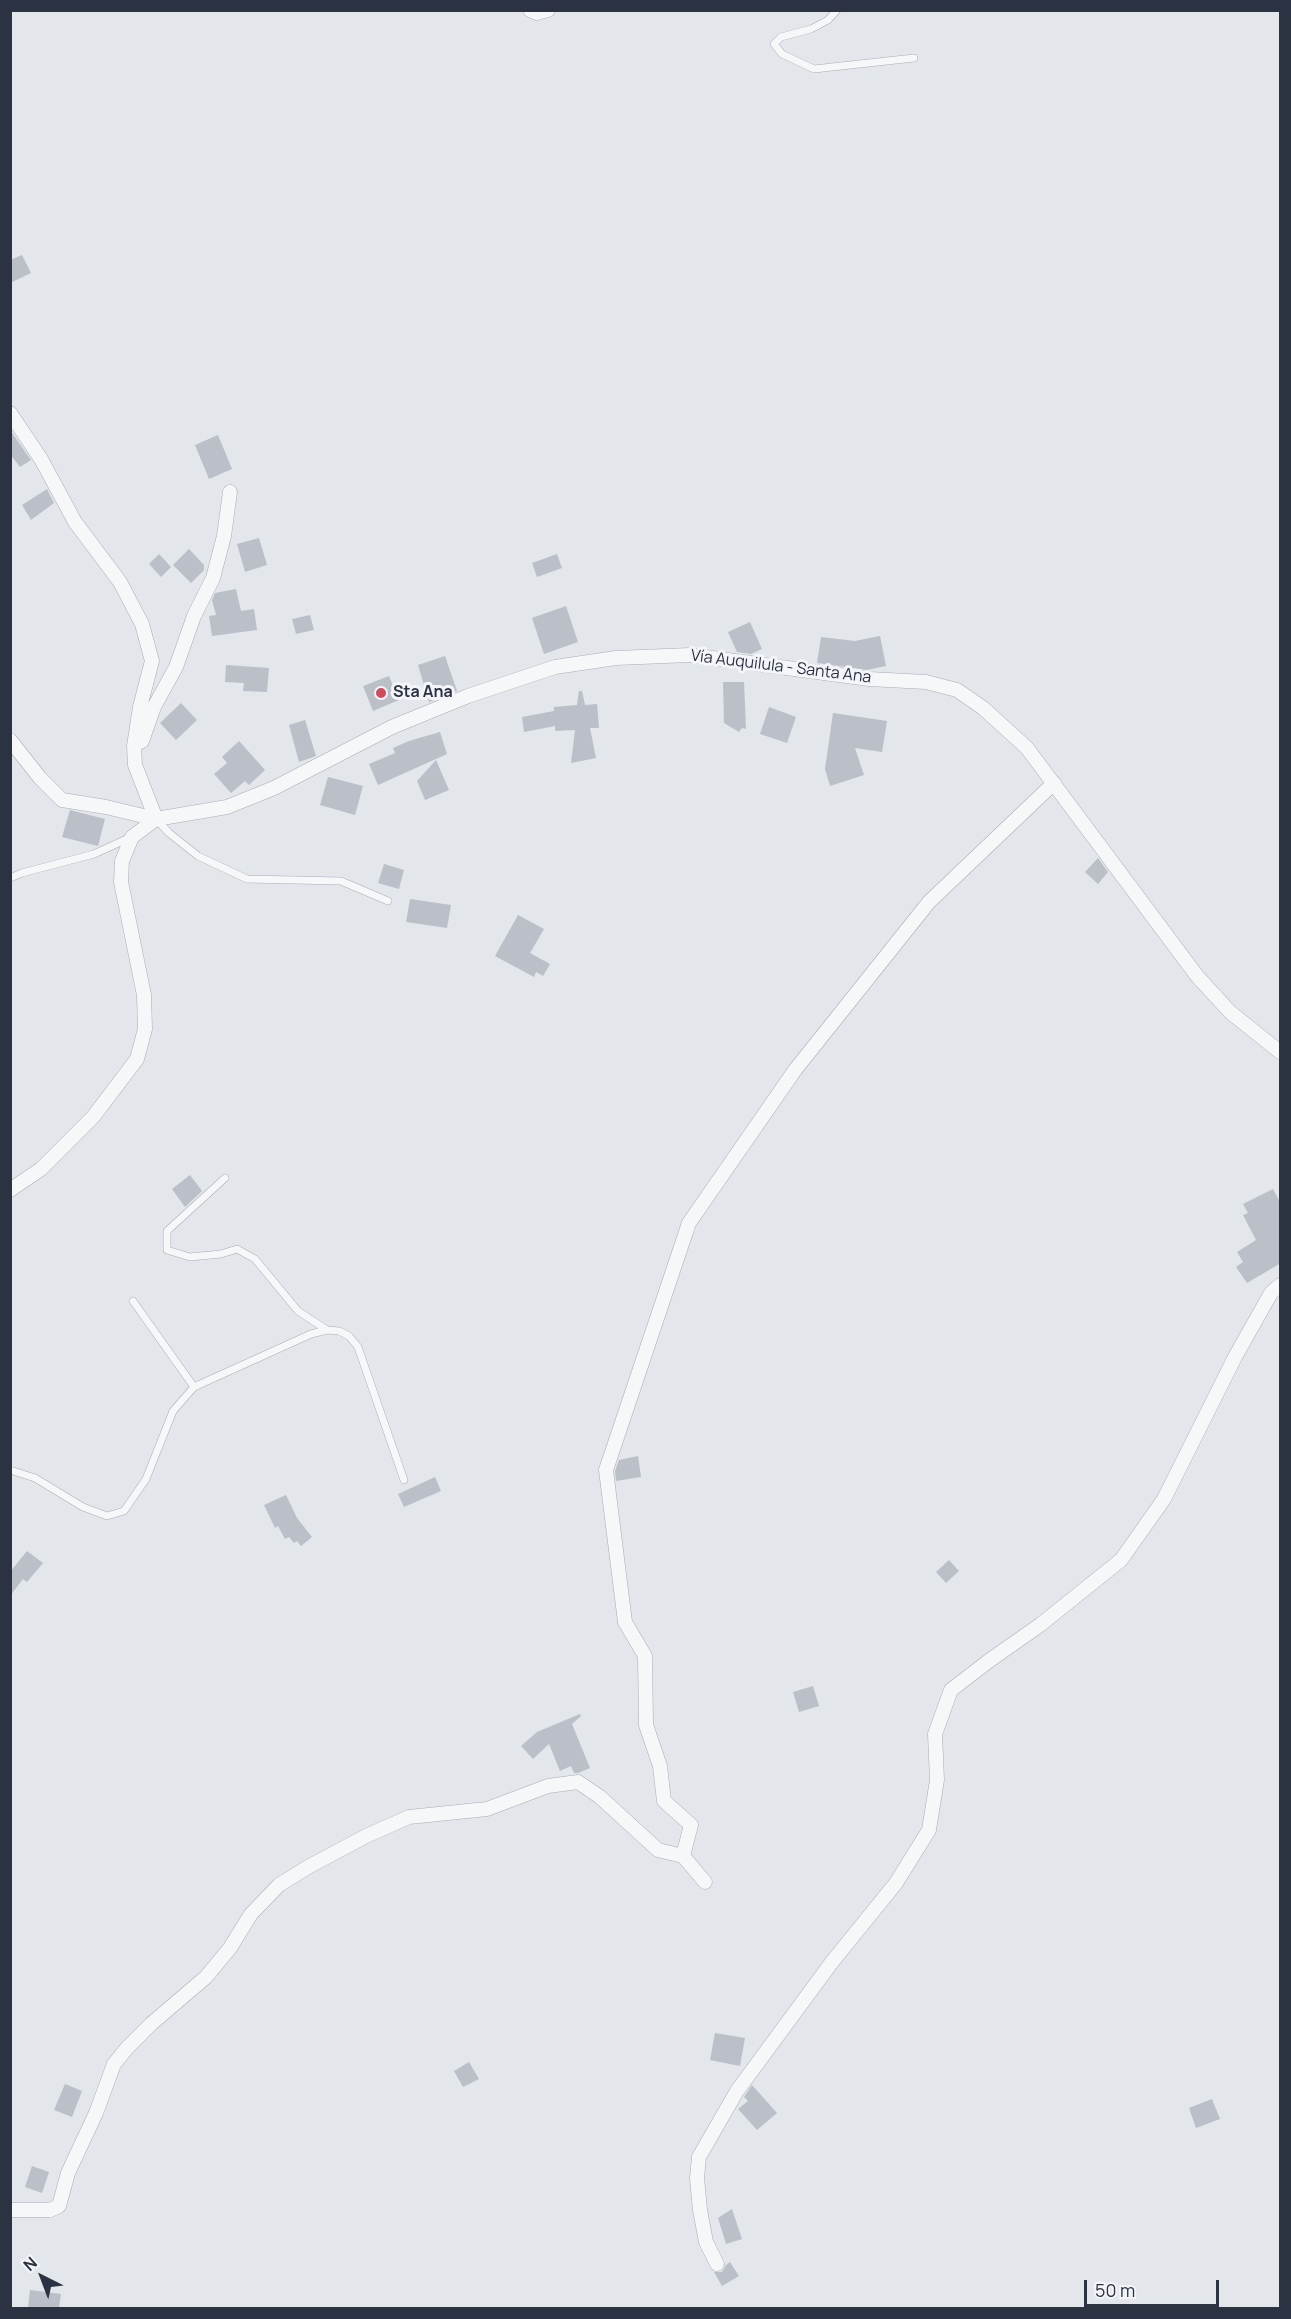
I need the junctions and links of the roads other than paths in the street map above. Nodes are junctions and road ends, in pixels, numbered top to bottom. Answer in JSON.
{"nodes":[{"id":1,"x":530,"y":10,"type":"edge"},
{"id":2,"x":548,"y":10,"type":"edge"},
{"id":3,"x":837,"y":10,"type":"edge"},
{"id":4,"x":914,"y":58,"type":"dead end"},
{"id":5,"x":10,"y":412,"type":"edge"},
{"id":6,"x":230,"y":492,"type":"dead end"},
{"id":7,"x":10,"y":740,"type":"edge"},
{"id":8,"x":134,"y":746,"type":"junction"},
{"id":9,"x":1054,"y":783,"type":"junction"},
{"id":10,"x":156,"y":819,"type":"junction"},
{"id":11,"x":132,"y":837,"type":"junction"},
{"id":12,"x":10,"y":878,"type":"edge"},
{"id":13,"x":388,"y":901,"type":"dead end"},
{"id":14,"x":1281,"y":1052,"type":"edge"},
{"id":15,"x":225,"y":1178,"type":"dead end"},
{"id":16,"x":10,"y":1190,"type":"edge"},
{"id":17,"x":1281,"y":1285,"type":"edge"},
{"id":18,"x":133,"y":1301,"type":"dead end"},
{"id":19,"x":327,"y":1330,"type":"junction"},
{"id":20,"x":194,"y":1387,"type":"junction"},
{"id":21,"x":10,"y":1470,"type":"edge"},
{"id":22,"x":404,"y":1480,"type":"dead end"},
{"id":23,"x":683,"y":1856,"type":"junction"},
{"id":24,"x":705,"y":1882,"type":"dead end"},
{"id":25,"x":10,"y":2210,"type":"edge"},
{"id":26,"x":717,"y":2264,"type":"dead end"}],
"edges":[{"from":1,"to":2,"type":"street"},
{"from":3,"to":4,"type":"lane"},
{"from":5,"to":8,"type":"street"},
{"from":6,"to":8,"type":"street"},
{"from":7,"to":10,"type":"street"},
{"from":8,"to":10,"type":"street"},
{"from":9,"to":10,"type":"street","name":"Vía Auquilula - Santa Ana"},
{"from":9,"to":14,"type":"street","name":"Vía Auquilula - Santa Ana"},
{"from":9,"to":23,"type":"street"},
{"from":10,"to":11,"type":"street","name":"Vía Auquilula - Santa Ana"},
{"from":10,"to":13,"type":"lane"},
{"from":11,"to":12,"type":"lane"},
{"from":11,"to":16,"type":"street"},
{"from":15,"to":19,"type":"lane"},
{"from":17,"to":26,"type":"street"},
{"from":18,"to":20,"type":"lane"},
{"from":19,"to":20,"type":"lane"},
{"from":19,"to":22,"type":"lane"},
{"from":20,"to":21,"type":"lane"},
{"from":23,"to":24,"type":"street"},
{"from":23,"to":25,"type":"street"}]}
